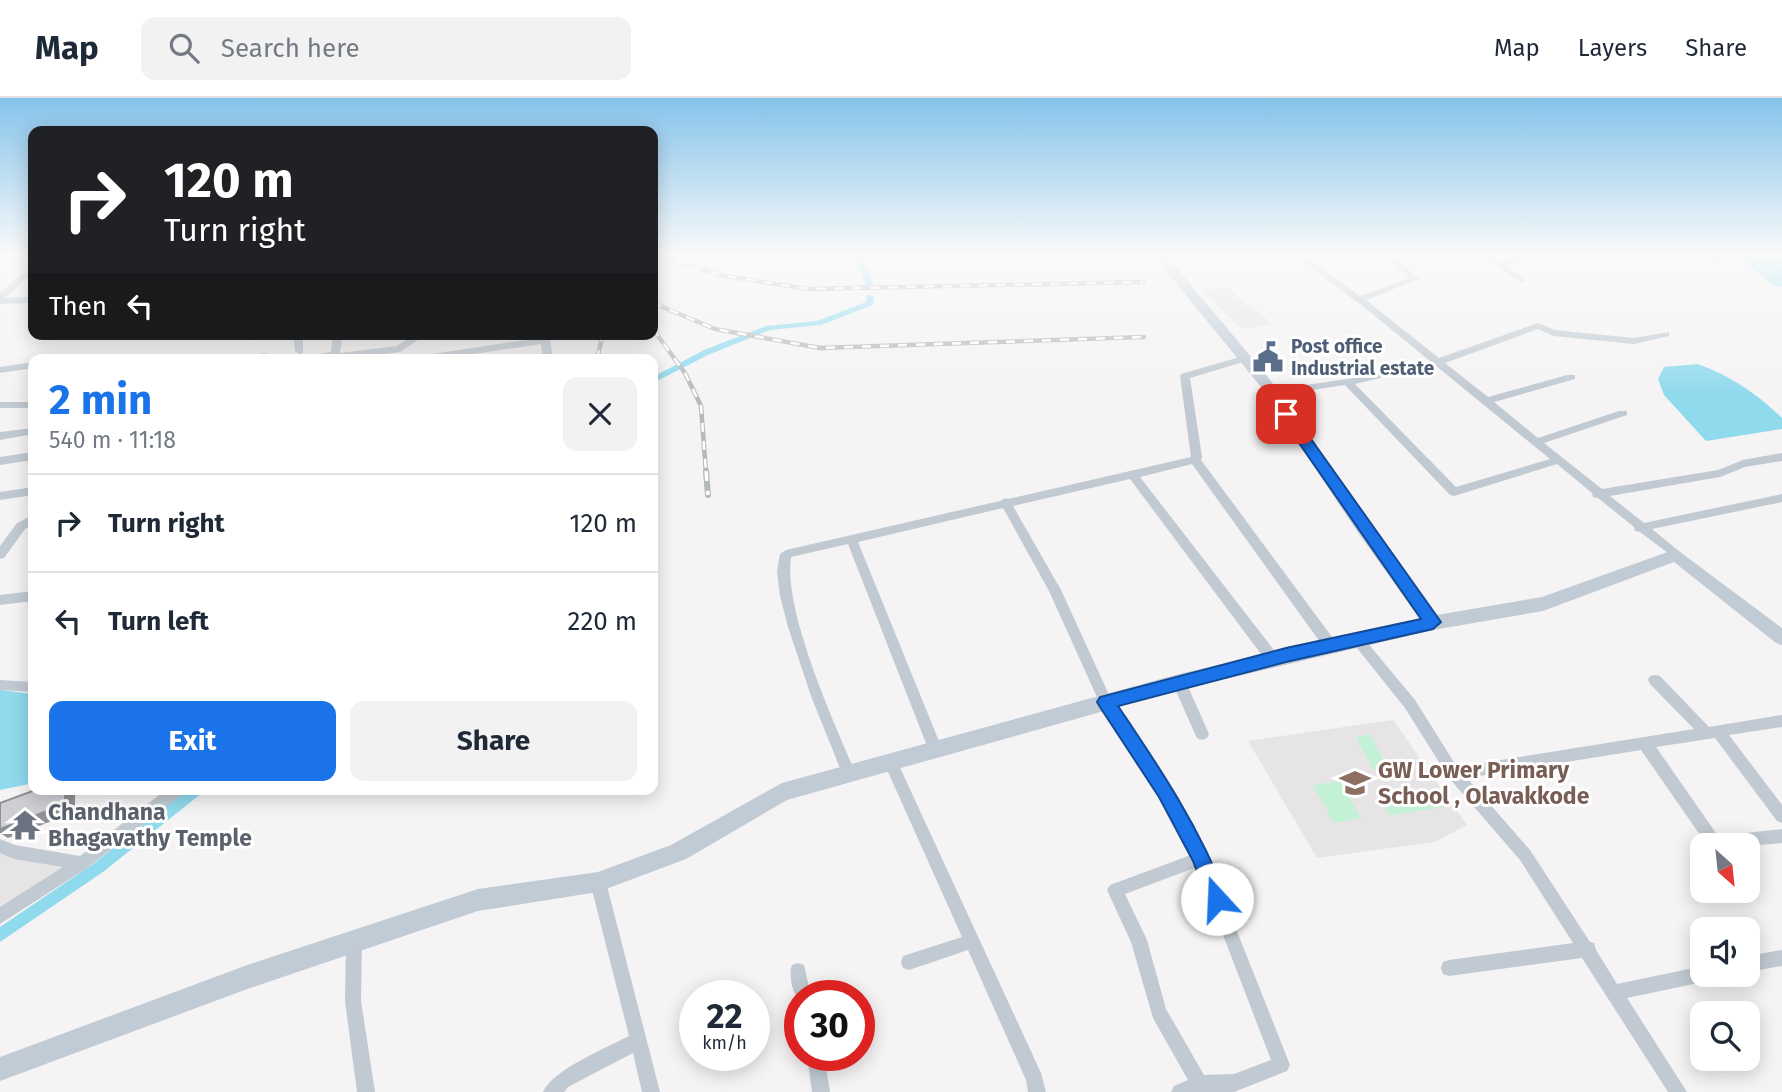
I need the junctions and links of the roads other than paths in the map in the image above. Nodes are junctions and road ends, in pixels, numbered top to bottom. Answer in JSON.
{"nodes":[{"id":1,"x":1199,"y":301,"type":"edge"},
{"id":2,"x":1361,"y":301,"type":"edge"},
{"id":3,"x":1666,"y":334,"type":"dead end"},
{"id":4,"x":337,"y":340,"type":"edge"},
{"id":5,"x":413,"y":340,"type":"edge"},
{"id":6,"x":545,"y":340,"type":"edge"},
{"id":7,"x":400,"y":349,"type":"junction"},
{"id":8,"x":334,"y":354,"type":"edge"},
{"id":9,"x":363,"y":354,"type":"edge"},
{"id":10,"x":408,"y":354,"type":"edge"},
{"id":11,"x":451,"y":354,"type":"edge"},
{"id":12,"x":1247,"y":358,"type":"junction"},
{"id":13,"x":1437,"y":362,"type":"junction"},
{"id":14,"x":28,"y":366,"type":"edge"},
{"id":15,"x":0,"y":370,"type":"edge"},
{"id":16,"x":1572,"y":377,"type":"dead end"},
{"id":17,"x":1347,"y":382,"type":"junction"},
{"id":18,"x":1272,"y":393,"type":"junction"},
{"id":19,"x":1487,"y":401,"type":"junction"},
{"id":20,"x":0,"y":405,"type":"edge"},
{"id":21,"x":28,"y":405,"type":"edge"},
{"id":22,"x":1623,"y":413,"type":"dead end"},
{"id":23,"x":28,"y":432,"type":"edge"},
{"id":24,"x":0,"y":436,"type":"edge"},
{"id":25,"x":1536,"y":442,"type":"junction"},
{"id":26,"x":28,"y":457,"type":"edge"},
{"id":27,"x":1782,"y":457,"type":"edge"},
{"id":28,"x":1195,"y":460,"type":"junction"},
{"id":29,"x":1558,"y":460,"type":"junction"},
{"id":30,"x":0,"y":461,"type":"edge"},
{"id":31,"x":1134,"y":477,"type":"junction"},
{"id":32,"x":28,"y":492,"type":"edge"},
{"id":33,"x":1597,"y":494,"type":"junction"},
{"id":34,"x":0,"y":496,"type":"edge"},
{"id":35,"x":1782,"y":498,"type":"edge"},
{"id":36,"x":1005,"y":502,"type":"junction"},
{"id":37,"x":28,"y":522,"type":"edge"},
{"id":38,"x":1639,"y":528,"type":"junction"},
{"id":39,"x":852,"y":540,"type":"junction"},
{"id":40,"x":0,"y":555,"type":"edge"},
{"id":41,"x":1676,"y":555,"type":"junction"},
{"id":42,"x":28,"y":597,"type":"edge"},
{"id":43,"x":0,"y":600,"type":"edge"},
{"id":44,"x":1433,"y":622,"type":"junction"},
{"id":45,"x":1782,"y":638,"type":"edge"},
{"id":46,"x":1357,"y":639,"type":"junction"},
{"id":47,"x":1331,"y":645,"type":"junction"},
{"id":48,"x":1272,"y":658,"type":"junction"},
{"id":49,"x":1656,"y":680,"type":"dead end"},
{"id":50,"x":1179,"y":681,"type":"junction"},
{"id":51,"x":0,"y":685,"type":"edge"},
{"id":52,"x":28,"y":687,"type":"edge"},
{"id":53,"x":1106,"y":702,"type":"junction"},
{"id":54,"x":1782,"y":721,"type":"edge"},
{"id":55,"x":1713,"y":733,"type":"junction"},
{"id":56,"x":1202,"y":734,"type":"dead end"},
{"id":57,"x":1646,"y":745,"type":"junction"},
{"id":58,"x":936,"y":751,"type":"junction"},
{"id":59,"x":891,"y":763,"type":"junction"},
{"id":60,"x":849,"y":774,"type":"junction"},
{"id":61,"x":1454,"y":774,"type":"junction"},
{"id":62,"x":165,"y":795,"type":"edge"},
{"id":63,"x":1776,"y":799,"type":"edge"},
{"id":64,"x":1782,"y":816,"type":"edge"},
{"id":65,"x":1782,"y":836,"type":"edge"},
{"id":66,"x":0,"y":846,"type":"edge"},
{"id":67,"x":1201,"y":858,"type":"junction"},
{"id":68,"x":82,"y":863,"type":"junction"},
{"id":69,"x":598,"y":882,"type":"junction"},
{"id":70,"x":0,"y":916,"type":"edge"},
{"id":71,"x":354,"y":941,"type":"junction"},
{"id":72,"x":973,"y":941,"type":"junction"},
{"id":73,"x":1588,"y":949,"type":"junction"},
{"id":74,"x":1782,"y":958,"type":"edge"},
{"id":75,"x":909,"y":962,"type":"dead end"},
{"id":76,"x":1760,"y":962,"type":"edge"},
{"id":77,"x":1449,"y":968,"type":"dead end"},
{"id":78,"x":798,"y":971,"type":"dead end"},
{"id":79,"x":1690,"y":977,"type":"edge"},
{"id":80,"x":800,"y":980,"type":"edge"},
{"id":81,"x":1616,"y":992,"type":"junction"},
{"id":82,"x":637,"y":1041,"type":"junction"},
{"id":83,"x":0,"y":1069,"type":"edge"},
{"id":84,"x":818,"y":1071,"type":"edge"},
{"id":85,"x":1203,"y":1088,"type":"edge"},
{"id":86,"x":366,"y":1092,"type":"edge"},
{"id":87,"x":552,"y":1092,"type":"edge"},
{"id":88,"x":651,"y":1092,"type":"edge"},
{"id":89,"x":821,"y":1092,"type":"edge"},
{"id":90,"x":1038,"y":1092,"type":"edge"},
{"id":91,"x":1180,"y":1092,"type":"edge"},
{"id":92,"x":1678,"y":1092,"type":"edge"}],
"edges":[{"from":1,"to":12,"type":"street"},
{"from":2,"to":13,"type":"street"},
{"from":3,"to":13,"type":"street"},
{"from":4,"to":8,"type":"street"},
{"from":5,"to":7,"type":"street"},
{"from":6,"to":11,"type":"street"},
{"from":7,"to":9,"type":"street"},
{"from":7,"to":10,"type":"street"},
{"from":12,"to":18,"type":"street"},
{"from":12,"to":28,"type":"street"},
{"from":13,"to":17,"type":"street"},
{"from":13,"to":19,"type":"street"},
{"from":14,"to":15,"type":"street"},
{"from":16,"to":19,"type":"street"},
{"from":17,"to":18,"type":"street"},
{"from":17,"to":29,"type":"street"},
{"from":18,"to":44,"type":"street"},
{"from":19,"to":25,"type":"street"},
{"from":20,"to":21,"type":"street"},
{"from":22,"to":25,"type":"street"},
{"from":23,"to":24,"type":"street"},
{"from":25,"to":29,"type":"street"},
{"from":26,"to":30,"type":"street"},
{"from":27,"to":33,"type":"street"},
{"from":28,"to":31,"type":"street"},
{"from":28,"to":47,"type":"street"},
{"from":29,"to":33,"type":"street"},
{"from":31,"to":36,"type":"street"},
{"from":31,"to":48,"type":"street"},
{"from":32,"to":34,"type":"street"},
{"from":33,"to":38,"type":"street"},
{"from":35,"to":38,"type":"street"},
{"from":36,"to":39,"type":"street"},
{"from":36,"to":53,"type":"street"},
{"from":37,"to":40,"type":"street"},
{"from":38,"to":41,"type":"street"},
{"from":39,"to":58,"type":"street"},
{"from":39,"to":60,"type":"street"},
{"from":41,"to":44,"type":"street"},
{"from":41,"to":45,"type":"street"},
{"from":42,"to":43,"type":"street"},
{"from":44,"to":46,"type":"street"},
{"from":46,"to":47,"type":"street"},
{"from":46,"to":61,"type":"street"},
{"from":47,"to":48,"type":"street"},
{"from":48,"to":50,"type":"street"},
{"from":49,"to":55,"type":"street"},
{"from":50,"to":53,"type":"street"},
{"from":50,"to":56,"type":"street"},
{"from":51,"to":52,"type":"street"},
{"from":53,"to":58,"type":"street"},
{"from":53,"to":67,"type":"street"},
{"from":54,"to":55,"type":"street"},
{"from":55,"to":57,"type":"street"},
{"from":55,"to":63,"type":"street"},
{"from":57,"to":61,"type":"street"},
{"from":57,"to":65,"type":"street"},
{"from":58,"to":59,"type":"street"},
{"from":59,"to":60,"type":"street"},
{"from":59,"to":72,"type":"street"},
{"from":60,"to":69,"type":"street"},
{"from":61,"to":73,"type":"street"},
{"from":62,"to":68,"type":"street"},
{"from":63,"to":64,"type":"street"},
{"from":66,"to":68,"type":"street"},
{"from":67,"to":85,"type":"street"},
{"from":67,"to":85,"type":"street"},
{"from":68,"to":70,"type":"street"},
{"from":69,"to":71,"type":"street"},
{"from":69,"to":82,"type":"street"},
{"from":71,"to":83,"type":"street"},
{"from":71,"to":86,"type":"street"},
{"from":72,"to":75,"type":"street"},
{"from":72,"to":90,"type":"street"},
{"from":73,"to":77,"type":"street"},
{"from":73,"to":81,"type":"street"},
{"from":74,"to":76,"type":"street"},
{"from":78,"to":80,"type":"street"},
{"from":79,"to":81,"type":"street"},
{"from":81,"to":92,"type":"street"},
{"from":82,"to":87,"type":"street"},
{"from":82,"to":88,"type":"street"},
{"from":84,"to":89,"type":"street"},
{"from":85,"to":91,"type":"street"}]}
